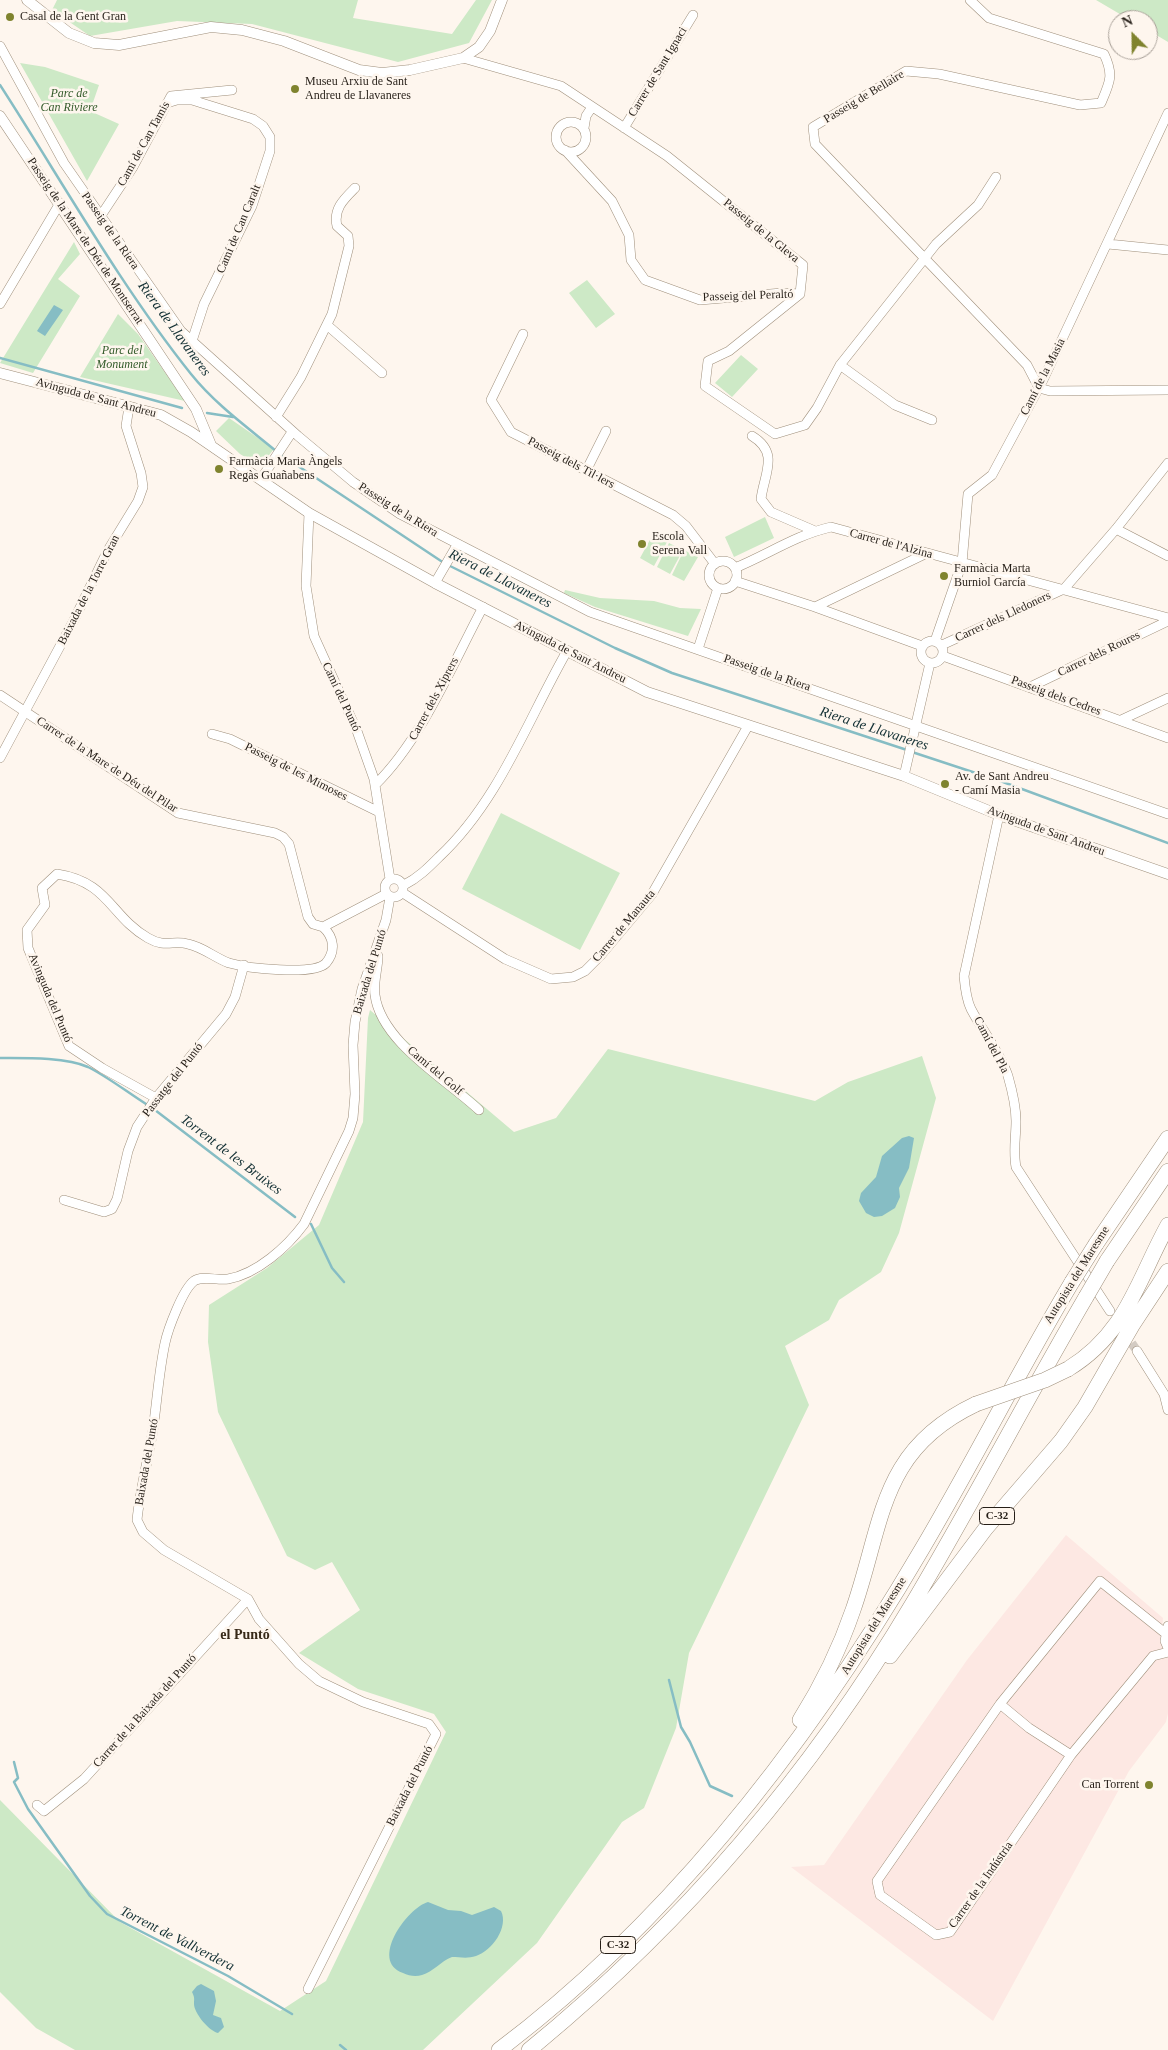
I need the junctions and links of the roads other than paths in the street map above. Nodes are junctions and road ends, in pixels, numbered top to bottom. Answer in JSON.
{"nodes":[{"id":1,"x":27,"y":0,"type":"edge"},
{"id":2,"x":502,"y":0,"type":"edge"},
{"id":3,"x":970,"y":0,"type":"edge"},
{"id":4,"x":37,"y":4,"type":"edge"},
{"id":5,"x":693,"y":15,"type":"dead end"},
{"id":6,"x":0,"y":46,"type":"edge"},
{"id":7,"x":464,"y":58,"type":"junction"},
{"id":8,"x":232,"y":90,"type":"dead end"},
{"id":9,"x":167,"y":103,"type":"junction"},
{"id":10,"x":592,"y":107,"type":"junction"},
{"id":11,"x":1168,"y":113,"type":"edge"},
{"id":12,"x":1,"y":123,"type":"edge"},
{"id":13,"x":584,"y":128,"type":"junction"},
{"id":14,"x":624,"y":128,"type":"junction"},
{"id":15,"x":565,"y":150,"type":"junction"},
{"id":16,"x":996,"y":177,"type":"dead end"},
{"id":17,"x":355,"y":188,"type":"dead end"},
{"id":18,"x":60,"y":203,"type":"junction"},
{"id":19,"x":100,"y":218,"type":"junction"},
{"id":20,"x":1108,"y":244,"type":"junction"},
{"id":21,"x":1168,"y":250,"type":"edge"},
{"id":22,"x":925,"y":258,"type":"junction"},
{"id":23,"x":4,"y":289,"type":"edge"},
{"id":24,"x":800,"y":294,"type":"junction"},
{"id":25,"x":0,"y":304,"type":"edge"},
{"id":26,"x":327,"y":325,"type":"junction"},
{"id":27,"x":523,"y":334,"type":"dead end"},
{"id":28,"x":192,"y":341,"type":"junction"},
{"id":29,"x":840,"y":366,"type":"junction"},
{"id":30,"x":0,"y":373,"type":"edge"},
{"id":31,"x":382,"y":373,"type":"dead end"},
{"id":32,"x":1039,"y":388,"type":"junction"},
{"id":33,"x":1168,"y":390,"type":"edge"},
{"id":34,"x":129,"y":407,"type":"junction"},
{"id":35,"x":276,"y":417,"type":"junction"},
{"id":36,"x":932,"y":420,"type":"dead end"},
{"id":37,"x":606,"y":431,"type":"dead end"},
{"id":38,"x":292,"y":432,"type":"junction"},
{"id":39,"x":752,"y":436,"type":"dead end"},
{"id":40,"x":212,"y":446,"type":"junction"},
{"id":41,"x":1168,"y":463,"type":"edge"},
{"id":42,"x":586,"y":471,"type":"junction"},
{"id":43,"x":262,"y":479,"type":"junction"},
{"id":44,"x":309,"y":513,"type":"junction"},
{"id":45,"x":1116,"y":529,"type":"junction"},
{"id":46,"x":815,"y":531,"type":"junction"},
{"id":47,"x":457,"y":545,"type":"junction"},
{"id":48,"x":925,"y":554,"type":"junction"},
{"id":49,"x":1168,"y":556,"type":"edge"},
{"id":50,"x":962,"y":563,"type":"junction"},
{"id":51,"x":715,"y":564,"type":"junction"},
{"id":52,"x":735,"y":568,"type":"junction"},
{"id":53,"x":735,"y":581,"type":"junction"},
{"id":54,"x":436,"y":582,"type":"junction"},
{"id":55,"x":718,"y":588,"type":"junction"},
{"id":56,"x":1064,"y":589,"type":"junction"},
{"id":57,"x":483,"y":607,"type":"junction"},
{"id":58,"x":815,"y":607,"type":"junction"},
{"id":59,"x":1168,"y":619,"type":"edge"},
{"id":60,"x":939,"y":643,"type":"junction"},
{"id":61,"x":922,"y":646,"type":"junction"},
{"id":62,"x":698,"y":649,"type":"junction"},
{"id":63,"x":567,"y":651,"type":"junction"},
{"id":64,"x":943,"y":656,"type":"junction"},
{"id":65,"x":930,"y":663,"type":"junction"},
{"id":66,"x":1030,"y":687,"type":"junction"},
{"id":67,"x":0,"y":695,"type":"edge"},
{"id":68,"x":1168,"y":698,"type":"edge"},
{"id":69,"x":25,"y":713,"type":"junction"},
{"id":70,"x":1121,"y":720,"type":"junction"},
{"id":71,"x":916,"y":724,"type":"junction"},
{"id":72,"x":748,"y":726,"type":"junction"},
{"id":73,"x":212,"y":734,"type":"dead end"},
{"id":74,"x":1168,"y":738,"type":"edge"},
{"id":75,"x":0,"y":758,"type":"edge"},
{"id":76,"x":904,"y":776,"type":"junction"},
{"id":77,"x":375,"y":785,"type":"junction"},
{"id":78,"x":379,"y":812,"type":"junction"},
{"id":79,"x":1168,"y":814,"type":"edge"},
{"id":80,"x":999,"y":815,"type":"junction"},
{"id":81,"x":1168,"y":874,"type":"edge"},
{"id":82,"x":390,"y":879,"type":"junction"},
{"id":83,"x":403,"y":889,"type":"junction"},
{"id":84,"x":388,"y":896,"type":"junction"},
{"id":85,"x":323,"y":927,"type":"junction"},
{"id":86,"x":379,"y":946,"type":"junction"},
{"id":87,"x":244,"y":965,"type":"junction"},
{"id":88,"x":156,"y":1098,"type":"junction"},
{"id":89,"x":479,"y":1110,"type":"dead end"},
{"id":90,"x":1168,"y":1138,"type":"edge"},
{"id":91,"x":1168,"y":1171,"type":"edge"},
{"id":92,"x":64,"y":1200,"type":"dead end"},
{"id":93,"x":1168,"y":1225,"type":"edge"},
{"id":94,"x":1168,"y":1271,"type":"edge"},
{"id":95,"x":1110,"y":1311,"type":"dead end"},
{"id":96,"x":1136,"y":1351,"type":"tunnel mouth"},
{"id":97,"x":1168,"y":1410,"type":"edge"},
{"id":98,"x":248,"y":1599,"type":"junction"},
{"id":99,"x":1167,"y":1630,"type":"edge"},
{"id":100,"x":1168,"y":1648,"type":"edge"},
{"id":101,"x":1168,"y":1652,"type":"edge"},
{"id":102,"x":1000,"y":1704,"type":"junction"},
{"id":103,"x":814,"y":1753,"type":"junction"},
{"id":104,"x":1071,"y":1755,"type":"junction"},
{"id":105,"x":37,"y":1805,"type":"dead end"},
{"id":106,"x":727,"y":1828,"type":"junction"},
{"id":107,"x":308,"y":1989,"type":"dead end"},
{"id":108,"x":499,"y":2050,"type":"edge"},
{"id":109,"x":529,"y":2050,"type":"edge"}],
"edges":[{"from":1,"to":4,"type":"street"},
{"from":2,"to":7,"type":"street"},
{"from":3,"to":22,"type":"street","name":"Passeig de Bellaire"},
{"from":4,"to":7,"type":"street"},
{"from":5,"to":14,"type":"street","name":"Carrer de Sant Ignaci"},
{"from":6,"to":19,"type":"street","name":"Passeig de la Riera"},
{"from":7,"to":10,"type":"street","name":"Passeig de la Gleva"},
{"from":8,"to":9,"type":"street","name":"Camí de Can Tamis"},
{"from":9,"to":19,"type":"street","name":"Camí de Can Tamis"},
{"from":9,"to":28,"type":"street","name":"Camí de Can Caralt"},
{"from":10,"to":13,"type":"street"},
{"from":10,"to":14,"type":"street","name":"Passeig de la Gleva"},
{"from":11,"to":20,"type":"street","name":"Camí de la Masia"},
{"from":12,"to":18,"type":"street","name":"Passeig de la Mare de Déu de Montserrat"},
{"from":13,"to":15,"type":"street"},
{"from":13,"to":15,"type":"street"},
{"from":14,"to":24,"type":"street","name":"Passeig de la Gleva"},
{"from":15,"to":24,"type":"street","name":"Passeig del Peraltó"},
{"from":16,"to":22,"type":"street"},
{"from":17,"to":26,"type":"street"},
{"from":18,"to":23,"type":"street"},
{"from":18,"to":40,"type":"street","name":"Passeig de la Mare de Déu de Montserrat"},
{"from":19,"to":28,"type":"street","name":"Passeig de la Riera"},
{"from":20,"to":21,"type":"street"},
{"from":20,"to":32,"type":"street","name":"Camí de la Masia"},
{"from":22,"to":29,"type":"street"},
{"from":22,"to":32,"type":"street","name":"Passeig de Bellaire"},
{"from":23,"to":25,"type":"street"},
{"from":24,"to":29,"type":"street"},
{"from":26,"to":31,"type":"street"},
{"from":26,"to":35,"type":"street"},
{"from":27,"to":42,"type":"street","name":"Passeig dels Til·lers"},
{"from":28,"to":35,"type":"street","name":"Passeig de la Riera"},
{"from":29,"to":36,"type":"street"},
{"from":30,"to":34,"type":"street","name":"Avinguda de Sant Andreu"},
{"from":32,"to":33,"type":"street"},
{"from":32,"to":50,"type":"street","name":"Camí de la Masia"},
{"from":34,"to":40,"type":"street","name":"Avinguda de Sant Andreu"},
{"from":34,"to":69,"type":"street","name":"Baixada de la Torre Gran"},
{"from":35,"to":38,"type":"street","name":"Passeig de la Riera"},
{"from":37,"to":42,"type":"street"},
{"from":38,"to":43,"type":"street"},
{"from":38,"to":47,"type":"street","name":"Passeig de la Riera"},
{"from":39,"to":46,"type":"street"},
{"from":40,"to":43,"type":"street","name":"Avinguda de Sant Andreu"},
{"from":41,"to":45,"type":"street"},
{"from":42,"to":51,"type":"street","name":"Passeig dels Til·lers"},
{"from":43,"to":44,"type":"street","name":"Avinguda de Sant Andreu"},
{"from":44,"to":54,"type":"street","name":"Avinguda de Sant Andreu"},
{"from":44,"to":77,"type":"street","name":"Camí del Puntó"},
{"from":45,"to":49,"type":"street"},
{"from":45,"to":56,"type":"street"},
{"from":46,"to":48,"type":"street","name":"Carrer de l'Alzina"},
{"from":46,"to":52,"type":"street","name":"Carrer de l'Alzina"},
{"from":47,"to":54,"type":"street"},
{"from":47,"to":62,"type":"street","name":"Passeig de la Riera"},
{"from":48,"to":50,"type":"street","name":"Carrer de l'Alzina"},
{"from":48,"to":58,"type":"street"},
{"from":50,"to":56,"type":"street","name":"Carrer de l'Alzina"},
{"from":50,"to":60,"type":"street","name":"Camí de la Masia"},
{"from":51,"to":52,"type":"street"},
{"from":51,"to":55,"type":"street"},
{"from":52,"to":53,"type":"street"},
{"from":53,"to":55,"type":"street"},
{"from":53,"to":58,"type":"street"},
{"from":54,"to":57,"type":"street","name":"Avinguda de Sant Andreu"},
{"from":55,"to":62,"type":"street"},
{"from":56,"to":59,"type":"street","name":"Carrer de l'Alzina"},
{"from":56,"to":60,"type":"street","name":"Carrer dels Lledoners"},
{"from":57,"to":63,"type":"street","name":"Avinguda de Sant Andreu"},
{"from":57,"to":77,"type":"street","name":"Carrer dels Xiprers"},
{"from":58,"to":61,"type":"street"},
{"from":59,"to":66,"type":"street","name":"Carrer dels Roures"},
{"from":60,"to":61,"type":"street"},
{"from":60,"to":64,"type":"street"},
{"from":61,"to":65,"type":"street"},
{"from":62,"to":71,"type":"street","name":"Passeig de la Riera"},
{"from":63,"to":72,"type":"street","name":"Avinguda de Sant Andreu"},
{"from":63,"to":83,"type":"street"},
{"from":64,"to":65,"type":"street"},
{"from":64,"to":66,"type":"street","name":"Passeig dels Cedres"},
{"from":65,"to":71,"type":"street"},
{"from":66,"to":70,"type":"street","name":"Passeig dels Cedres"},
{"from":67,"to":69,"type":"street","name":"Carrer de la Mare de Déu del Pilar"},
{"from":68,"to":70,"type":"street"},
{"from":69,"to":75,"type":"street","name":"Baixada de la Torre Gran"},
{"from":69,"to":85,"type":"street","name":"Carrer de la Mare de Déu del Pilar"},
{"from":70,"to":74,"type":"street","name":"Passeig dels Cedres"},
{"from":71,"to":76,"type":"street"},
{"from":71,"to":79,"type":"street","name":"Passeig de la Riera"},
{"from":72,"to":76,"type":"street","name":"Avinguda de Sant Andreu"},
{"from":72,"to":83,"type":"street","name":"Carrer de Manauta"},
{"from":73,"to":78,"type":"street","name":"Passeig de les Mimoses"},
{"from":76,"to":80,"type":"street","name":"Avinguda de Sant Andreu"},
{"from":77,"to":78,"type":"street","name":"Camí del Puntó"},
{"from":78,"to":82,"type":"street","name":"Camí del Puntó"},
{"from":80,"to":81,"type":"street","name":"Avinguda de Sant Andreu"},
{"from":80,"to":95,"type":"street","name":"Camí del Pla"},
{"from":82,"to":83,"type":"street"},
{"from":82,"to":84,"type":"street"},
{"from":83,"to":84,"type":"street"},
{"from":84,"to":85,"type":"street"},
{"from":84,"to":86,"type":"street","name":"Baixada del Puntó"},
{"from":85,"to":87,"type":"street","name":"Avinguda del Puntó"},
{"from":86,"to":89,"type":"street","name":"Camí del Golf"},
{"from":86,"to":98,"type":"street","name":"Baixada del Puntó"},
{"from":87,"to":88,"type":"street","name":"Passatge del Puntó"},
{"from":87,"to":88,"type":"street","name":"Avinguda del Puntó"},
{"from":88,"to":92,"type":"street","name":"Passatge del Puntó"},
{"from":90,"to":106,"type":"highway","name":"Autopista del Maresme","number":"C-32","bridge":true},
{"from":91,"to":103,"type":"highway","name":"Autopista del Maresme","number":"C-32","bridge":true},
{"from":93,"to":106,"type":"highway","number":"C-32","bridge":true},
{"from":94,"to":103,"type":"highway","number":"C-32"},
{"from":96,"to":97,"type":"street"},
{"from":98,"to":105,"type":"street","name":"Carrer de la Baixada del Puntó"},
{"from":98,"to":107,"type":"street","name":"Baixada del Puntó"},
{"from":99,"to":100,"type":"street"},
{"from":99,"to":102,"type":"street","name":"Carrer de la Indústria"},
{"from":101,"to":104,"type":"street","name":"Carrer de la Indústria"},
{"from":102,"to":104,"type":"street"},
{"from":102,"to":104,"type":"street","name":"Carrer de la Indústria"},
{"from":103,"to":109,"type":"highway","name":"Autopista del Maresme","number":"C-32"},
{"from":106,"to":108,"type":"highway","name":"Autopista del Maresme","number":"C-32"}]}
